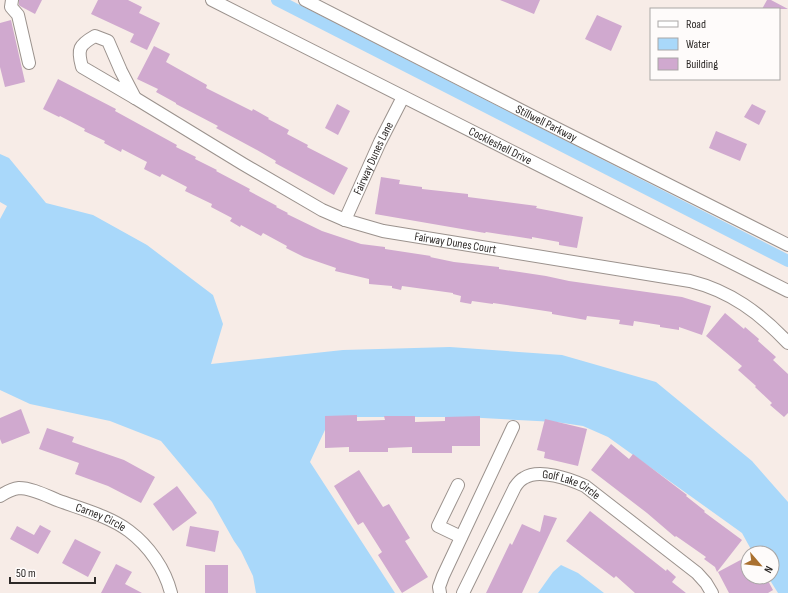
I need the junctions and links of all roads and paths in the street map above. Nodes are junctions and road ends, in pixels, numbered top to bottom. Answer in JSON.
{"nodes":[{"id":1,"x":12,"y":0,"type":"edge"},
{"id":2,"x":212,"y":0,"type":"edge"},
{"id":3,"x":305,"y":0,"type":"edge"},
{"id":4,"x":29,"y":63,"type":"dead end"},
{"id":5,"x":403,"y":97,"type":"junction"},
{"id":6,"x":135,"y":98,"type":"junction"},
{"id":7,"x":345,"y":220,"type":"junction"},
{"id":8,"x":788,"y":245,"type":"edge"},
{"id":9,"x":788,"y":291,"type":"edge"},
{"id":10,"x":788,"y":343,"type":"edge"},
{"id":11,"x":513,"y":427,"type":"dead end"},
{"id":12,"x":458,"y":485,"type":"dead end"},
{"id":13,"x":0,"y":496,"type":"edge"},
{"id":14,"x":461,"y":537,"type":"junction"},
{"id":15,"x":171,"y":593,"type":"edge"},
{"id":16,"x":440,"y":593,"type":"edge"},
{"id":17,"x":463,"y":593,"type":"edge"},
{"id":18,"x":712,"y":593,"type":"edge"}],
"edges":[{"from":1,"to":4,"type":"street"},
{"from":2,"to":5,"type":"street","name":"Cockleshell Drive"},
{"from":3,"to":8,"type":"street","name":"Stillwell Parkway"},
{"from":5,"to":7,"type":"street","name":"Fairway Dunes Lane"},
{"from":5,"to":9,"type":"street","name":"Cockleshell Drive"},
{"from":6,"to":6,"type":"street","name":"Fairway Dunes Court"},
{"from":6,"to":7,"type":"street","name":"Fairway Dunes Court"},
{"from":7,"to":10,"type":"street","name":"Fairway Dunes Court"},
{"from":11,"to":14,"type":"street"},
{"from":12,"to":14,"type":"street"},
{"from":13,"to":15,"type":"street","name":"Carney Circle"},
{"from":14,"to":16,"type":"street"},
{"from":17,"to":18,"type":"street","name":"Golf Lake Circle"}]}
